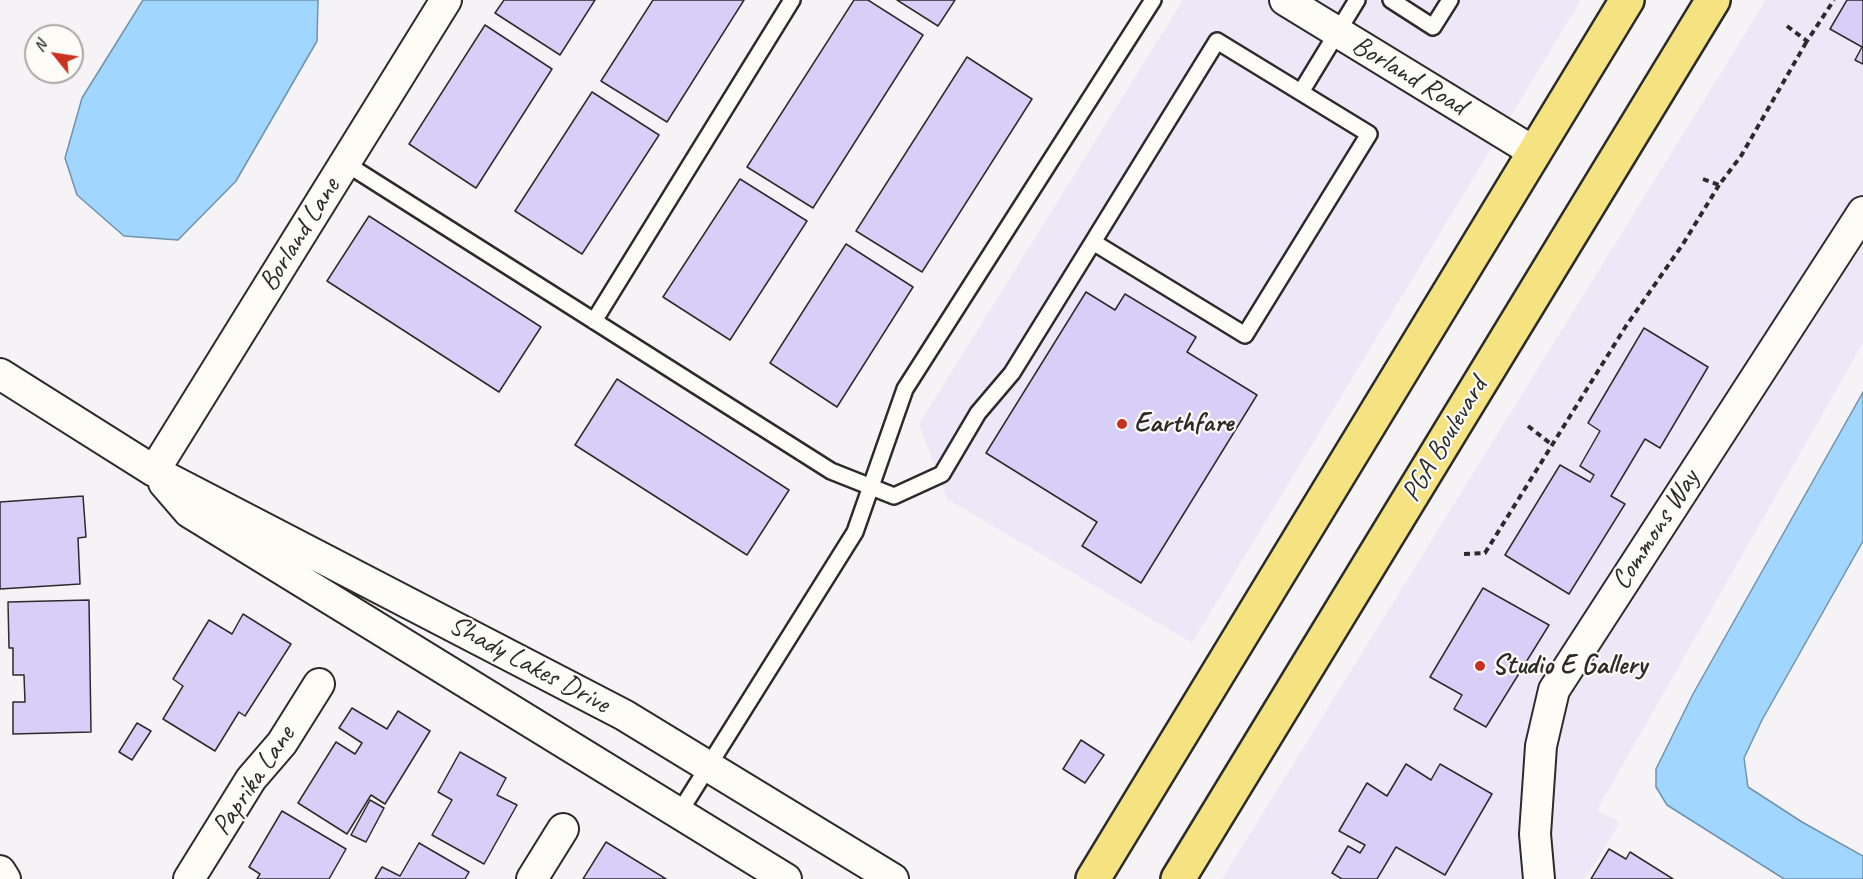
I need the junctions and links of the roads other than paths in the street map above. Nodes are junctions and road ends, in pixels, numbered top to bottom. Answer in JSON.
{"nodes":[{"id":1,"x":446,"y":0,"type":"edge"},
{"id":2,"x":792,"y":0,"type":"edge"},
{"id":3,"x":1153,"y":0,"type":"edge"},
{"id":4,"x":1285,"y":0,"type":"edge"},
{"id":5,"x":1357,"y":0,"type":"edge"},
{"id":6,"x":1391,"y":0,"type":"edge"},
{"id":7,"x":1450,"y":0,"type":"edge"},
{"id":8,"x":1627,"y":0,"type":"edge"},
{"id":9,"x":1713,"y":0,"type":"edge"},
{"id":10,"x":1337,"y":33,"type":"junction"},
{"id":11,"x":1300,"y":92,"type":"junction"},
{"id":12,"x":1534,"y":152,"type":"junction"},
{"id":13,"x":345,"y":163,"type":"junction"},
{"id":14,"x":1863,"y":212,"type":"edge"},
{"id":15,"x":1093,"y":242,"type":"junction"},
{"id":16,"x":594,"y":321,"type":"junction"},
{"id":17,"x":0,"y":374,"type":"edge"},
{"id":18,"x":154,"y":471,"type":"junction"},
{"id":19,"x":870,"y":487,"type":"junction"},
{"id":20,"x":319,"y":684,"type":"dead end"},
{"id":21,"x":709,"y":765,"type":"junction"},
{"id":22,"x":679,"y":813,"type":"junction"},
{"id":23,"x":563,"y":829,"type":"dead end"},
{"id":24,"x":0,"y":871,"type":"edge"},
{"id":25,"x":5,"y":879,"type":"edge"},
{"id":26,"x":189,"y":879,"type":"edge"},
{"id":27,"x":532,"y":879,"type":"edge"},
{"id":28,"x":786,"y":879,"type":"edge"},
{"id":29,"x":893,"y":879,"type":"edge"},
{"id":30,"x":1094,"y":879,"type":"edge"},
{"id":31,"x":1178,"y":879,"type":"edge"},
{"id":32,"x":1539,"y":879,"type":"edge"}],
"edges":[{"from":1,"to":13,"type":"street","name":"Borland Lane"},
{"from":2,"to":16,"type":"lane"},
{"from":3,"to":19,"type":"lane"},
{"from":4,"to":10,"type":"street","name":"Borland Road"},
{"from":5,"to":10,"type":"lane"},
{"from":6,"to":7,"type":"lane"},
{"from":8,"to":12,"type":"main road"},
{"from":9,"to":31,"type":"main road","name":"PGA Boulevard"},
{"from":10,"to":11,"type":"lane"},
{"from":10,"to":12,"type":"street","name":"Borland Road"},
{"from":11,"to":15,"type":"lane"},
{"from":11,"to":15,"type":"lane"},
{"from":12,"to":30,"type":"main road"},
{"from":13,"to":16,"type":"lane"},
{"from":13,"to":18,"type":"street","name":"Borland Lane"},
{"from":14,"to":32,"type":"street","name":"Commons Way"},
{"from":15,"to":19,"type":"lane"},
{"from":16,"to":19,"type":"lane"},
{"from":17,"to":18,"type":"street","name":"Shady Lakes Drive"},
{"from":18,"to":21,"type":"street","name":"Shady Lakes Drive"},
{"from":18,"to":22,"type":"street","name":"Shady Lakes Drive"},
{"from":19,"to":21,"type":"lane"},
{"from":20,"to":26,"type":"street","name":"Paprika Lane"},
{"from":21,"to":22,"type":"lane"},
{"from":21,"to":29,"type":"street","name":"Shady Lakes Drive"},
{"from":22,"to":28,"type":"street","name":"Shady Lakes Drive"},
{"from":23,"to":27,"type":"street"},
{"from":24,"to":25,"type":"street"}]}
